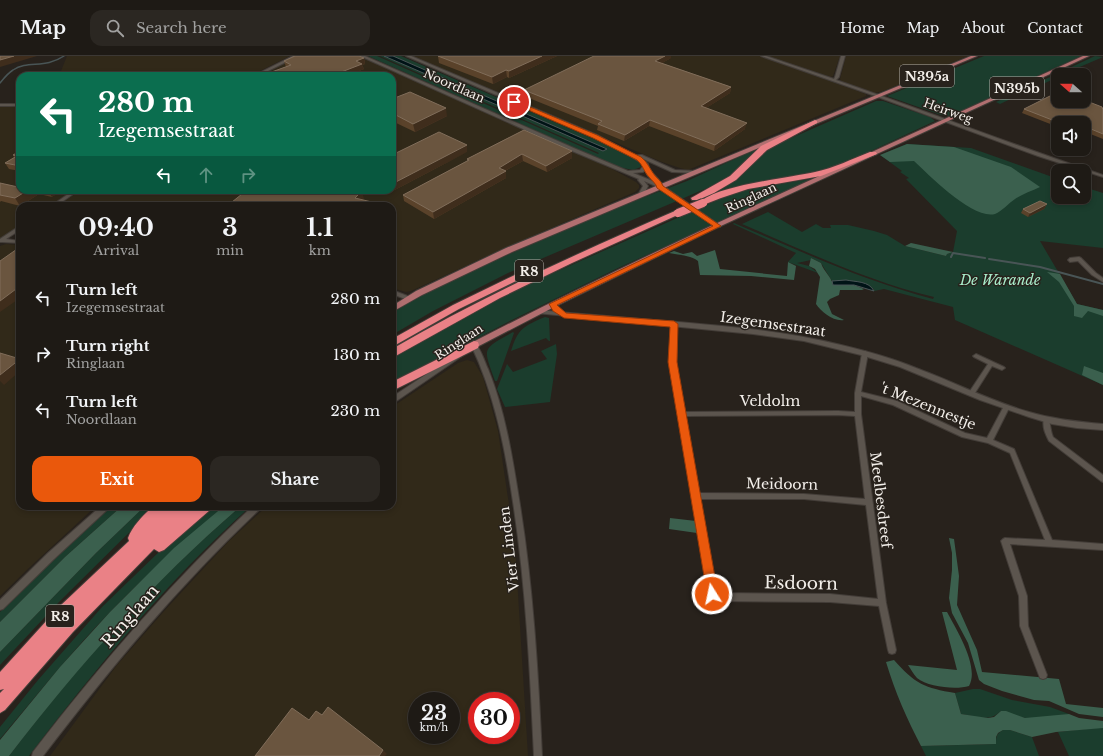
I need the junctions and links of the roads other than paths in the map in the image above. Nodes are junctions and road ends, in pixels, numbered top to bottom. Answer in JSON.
{"nodes":[{"id":1,"x":296,"y":56,"type":"edge"},
{"id":2,"x":362,"y":56,"type":"edge"},
{"id":3,"x":408,"y":56,"type":"edge"},
{"id":4,"x":763,"y":56,"type":"edge"},
{"id":5,"x":843,"y":56,"type":"edge"},
{"id":6,"x":975,"y":56,"type":"edge"},
{"id":7,"x":1087,"y":56,"type":"edge"},
{"id":8,"x":263,"y":72,"type":"edge"},
{"id":9,"x":834,"y":81,"type":"junction"},
{"id":10,"x":879,"y":96,"type":"junction"},
{"id":11,"x":0,"y":105,"type":"edge"},
{"id":12,"x":16,"y":105,"type":"edge"},
{"id":13,"x":947,"y":121,"type":"junction"},
{"id":14,"x":816,"y":122,"type":"junction"},
{"id":15,"x":629,"y":153,"type":"junction"},
{"id":16,"x":873,"y":154,"type":"junction"},
{"id":17,"x":646,"y":166,"type":"junction"},
{"id":18,"x":625,"y":172,"type":"junction"},
{"id":19,"x":695,"y":172,"type":"junction"},
{"id":20,"x":1103,"y":176,"type":"edge"},
{"id":21,"x":636,"y":177,"type":"junction"},
{"id":22,"x":660,"y":186,"type":"junction"},
{"id":23,"x":642,"y":193,"type":"junction"},
{"id":24,"x":71,"y":194,"type":"edge"},
{"id":25,"x":699,"y":200,"type":"junction"},
{"id":26,"x":59,"y":202,"type":"edge"},
{"id":27,"x":675,"y":211,"type":"junction"},
{"id":28,"x":718,"y":226,"type":"junction"},
{"id":29,"x":16,"y":230,"type":"edge"},
{"id":30,"x":0,"y":240,"type":"edge"},
{"id":31,"x":16,"y":242,"type":"edge"},
{"id":32,"x":1079,"y":259,"type":"junction"},
{"id":33,"x":1086,"y":259,"type":"dead end"},
{"id":34,"x":1070,"y":260,"type":"dead end"},
{"id":35,"x":1103,"y":280,"type":"edge"},
{"id":36,"x":396,"y":294,"type":"edge"},
{"id":37,"x":408,"y":298,"type":"junction"},
{"id":38,"x":553,"y":304,"type":"junction"},
{"id":39,"x":396,"y":306,"type":"edge"},
{"id":40,"x":538,"y":312,"type":"junction"},
{"id":41,"x":564,"y":315,"type":"junction"},
{"id":42,"x":674,"y":324,"type":"junction"},
{"id":43,"x":396,"y":341,"type":"edge"},
{"id":44,"x":474,"y":345,"type":"junction"},
{"id":45,"x":396,"y":352,"type":"edge"},
{"id":46,"x":865,"y":353,"type":"junction"},
{"id":47,"x":976,"y":356,"type":"dead end"},
{"id":48,"x":991,"y":363,"type":"junction"},
{"id":49,"x":1002,"y":368,"type":"dead end"},
{"id":50,"x":396,"y":385,"type":"edge"},
{"id":51,"x":858,"y":393,"type":"junction"},
{"id":52,"x":971,"y":394,"type":"junction"},
{"id":53,"x":396,"y":397,"type":"edge"},
{"id":54,"x":1006,"y":408,"type":"junction"},
{"id":55,"x":681,"y":414,"type":"junction"},
{"id":56,"x":858,"y":414,"type":"junction"},
{"id":57,"x":1046,"y":420,"type":"junction"},
{"id":58,"x":1103,"y":427,"type":"edge"},
{"id":59,"x":989,"y":441,"type":"junction"},
{"id":60,"x":1103,"y":479,"type":"edge"},
{"id":61,"x":695,"y":496,"type":"junction"},
{"id":62,"x":868,"y":502,"type":"junction"},
{"id":63,"x":102,"y":510,"type":"edge"},
{"id":64,"x":157,"y":510,"type":"edge"},
{"id":65,"x":170,"y":510,"type":"edge"},
{"id":66,"x":186,"y":510,"type":"edge"},
{"id":67,"x":201,"y":510,"type":"edge"},
{"id":68,"x":254,"y":510,"type":"edge"},
{"id":69,"x":1050,"y":543,"type":"junction"},
{"id":70,"x":1103,"y":548,"type":"edge"},
{"id":71,"x":124,"y":553,"type":"junction"},
{"id":72,"x":107,"y":587,"type":"junction"},
{"id":73,"x":882,"y":603,"type":"junction"},
{"id":74,"x":0,"y":606,"type":"edge"},
{"id":75,"x":892,"y":650,"type":"dead end"},
{"id":76,"x":1043,"y":675,"type":"dead end"},
{"id":77,"x":0,"y":683,"type":"edge"},
{"id":78,"x":0,"y":705,"type":"edge"},
{"id":79,"x":37,"y":756,"type":"edge"},
{"id":80,"x":538,"y":756,"type":"edge"}],
"edges":[{"from":1,"to":8,"type":"street"},
{"from":2,"to":18,"type":"street","name":"Noordlaan"},
{"from":3,"to":15,"type":"street","name":"Noordlaan"},
{"from":4,"to":9,"type":"street","name":"Heirweg"},
{"from":5,"to":9,"type":"street"},
{"from":6,"to":10,"type":"main road","number":"N395a"},
{"from":7,"to":13,"type":"main road","name":"Ringlaan","number":"N395b"},
{"from":9,"to":10,"type":"street","name":"Heirweg"},
{"from":10,"to":13,"type":"street","name":"Heirweg"},
{"from":10,"to":14,"type":"main road","number":"N395a"},
{"from":11,"to":12,"type":"street"},
{"from":13,"to":16,"type":"main road","name":"Ringlaan","number":"N395b"},
{"from":13,"to":20,"type":"street","name":"Heirweg"},
{"from":14,"to":19,"type":"main road","number":"N395a"},
{"from":14,"to":25,"type":"highway","number":"R8"},
{"from":15,"to":17,"type":"street","name":"Noordlaan"},
{"from":15,"to":19,"type":"street","name":"Noordlaan"},
{"from":16,"to":25,"type":"highway","number":"R8"},
{"from":16,"to":28,"type":"main road","name":"Ringlaan","number":"N395b"},
{"from":17,"to":18,"type":"street"},
{"from":17,"to":22,"type":"street","name":"Noordlaan"},
{"from":18,"to":21,"type":"street","name":"Noordlaan"},
{"from":19,"to":22,"type":"main road","number":"N395a"},
{"from":21,"to":22,"type":"street","name":"Noordlaan"},
{"from":21,"to":23,"type":"street"},
{"from":22,"to":23,"type":"main road","number":"N395a"},
{"from":22,"to":28,"type":"street","name":"Noordlaan"},
{"from":23,"to":37,"type":"main road","number":"N395a"},
{"from":24,"to":26,"type":"street"},
{"from":25,"to":27,"type":"highway","number":"R8","bridge":true},
{"from":27,"to":43,"type":"highway","number":"R8"},
{"from":27,"to":45,"type":"highway","number":"R8"},
{"from":28,"to":38,"type":"main road","name":"Ringlaan","number":"N395b"},
{"from":29,"to":30,"type":"street"},
{"from":30,"to":31,"type":"street"},
{"from":32,"to":33,"type":"street"},
{"from":32,"to":34,"type":"street"},
{"from":32,"to":35,"type":"street"},
{"from":36,"to":37,"type":"street"},
{"from":37,"to":39,"type":"main road","number":"N395a"},
{"from":38,"to":40,"type":"main road","name":"Ringlaan","number":"N395b"},
{"from":38,"to":41,"type":"street"},
{"from":40,"to":41,"type":"street","name":"Izegemsestraat"},
{"from":40,"to":44,"type":"main road","name":"Ringlaan","number":"N395b"},
{"from":41,"to":42,"type":"street","name":"Izegemsestraat"},
{"from":42,"to":46,"type":"street","name":"Izegemsestraat"},
{"from":42,"to":55,"type":"street"},
{"from":44,"to":50,"type":"highway"},
{"from":44,"to":53,"type":"street","name":"Ringlaan","number":"N395b"},
{"from":44,"to":80,"type":"street","name":"Vier Linden"},
{"from":46,"to":51,"type":"street","name":"Meelbesdreef"},
{"from":46,"to":52,"type":"street","name":"Izegemsestraat"},
{"from":47,"to":48,"type":"street"},
{"from":48,"to":49,"type":"street"},
{"from":48,"to":52,"type":"street"},
{"from":51,"to":56,"type":"street","name":"Meelbesdreef"},
{"from":51,"to":59,"type":"street","name":"'t Mezennestje"},
{"from":52,"to":54,"type":"street","name":"Izegemsestraat"},
{"from":54,"to":57,"type":"street","name":"Izegemsestraat"},
{"from":54,"to":59,"type":"street"},
{"from":55,"to":56,"type":"street","name":"Veldolm"},
{"from":55,"to":61,"type":"street"},
{"from":56,"to":62,"type":"street","name":"Meelbesdreef"},
{"from":57,"to":58,"type":"street","name":"Izegemsestraat"},
{"from":57,"to":60,"type":"street"},
{"from":59,"to":69,"type":"street","name":"'t Mezennestje"},
{"from":61,"to":62,"type":"street","name":"Meidoorn"},
{"from":61,"to":73,"type":"street","name":"Esdoorn"},
{"from":62,"to":73,"type":"street","name":"Meelbesdreef"},
{"from":63,"to":74,"type":"street"},
{"from":64,"to":71,"type":"highway","number":"R8"},
{"from":65,"to":71,"type":"highway","number":"R8"},
{"from":66,"to":72,"type":"highway","number":"R8"},
{"from":67,"to":72,"type":"highway","number":"R8"},
{"from":68,"to":79,"type":"street","name":"Ringlaan"},
{"from":69,"to":70,"type":"street"},
{"from":69,"to":76,"type":"street"},
{"from":71,"to":77,"type":"highway","number":"R8"},
{"from":72,"to":78,"type":"highway","number":"R8"},
{"from":73,"to":75,"type":"street","name":"Meelbesdreef"}]}
